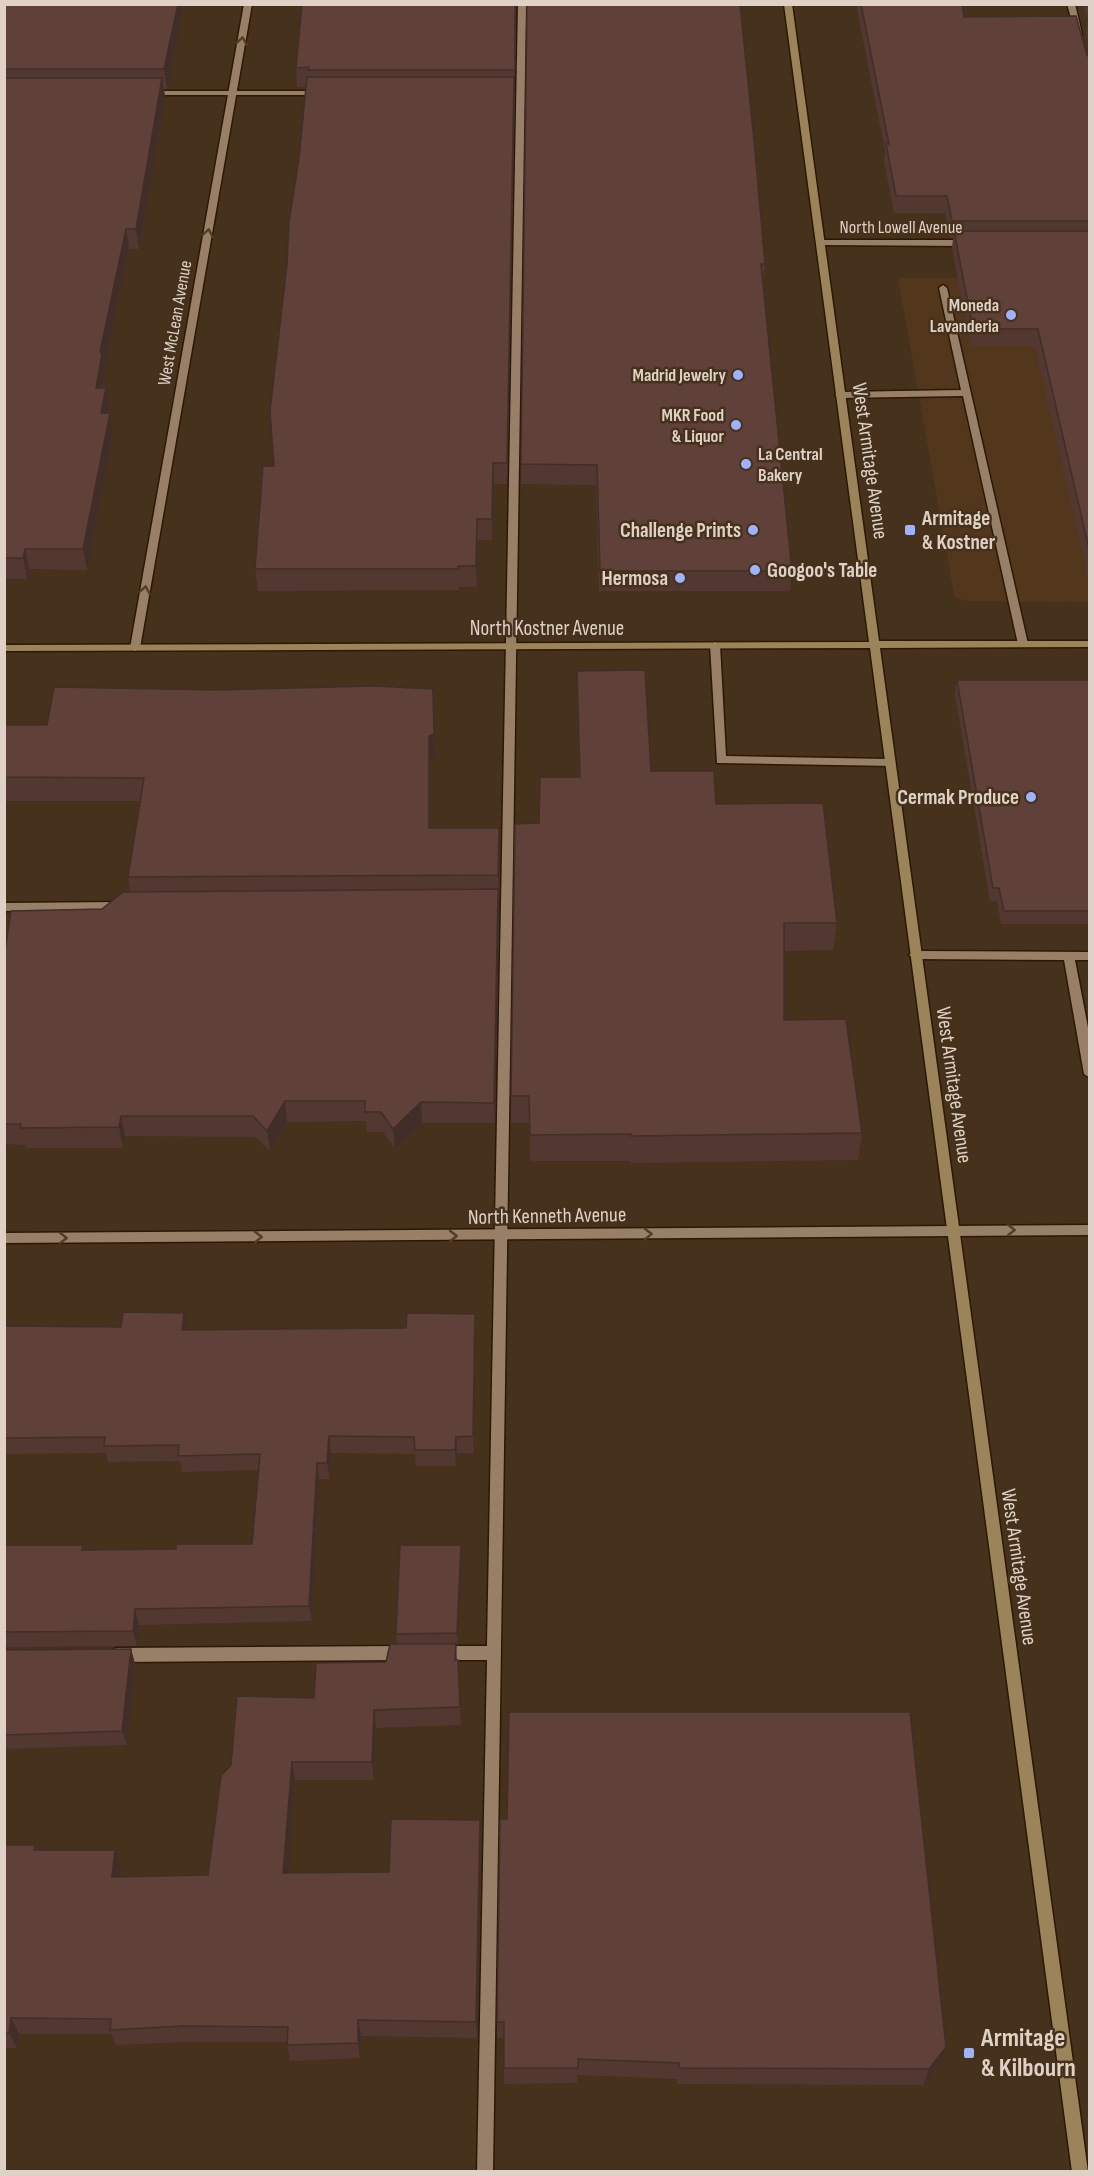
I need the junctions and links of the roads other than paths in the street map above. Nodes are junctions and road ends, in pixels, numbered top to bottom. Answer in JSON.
{"nodes":[{"id":1,"x":248,"y":4,"type":"edge"},
{"id":2,"x":522,"y":4,"type":"edge"},
{"id":3,"x":788,"y":4,"type":"edge"},
{"id":4,"x":1071,"y":4,"type":"edge"},
{"id":5,"x":1080,"y":38,"type":"edge"},
{"id":6,"x":140,"y":93,"type":"edge"},
{"id":7,"x":233,"y":93,"type":"junction"},
{"id":8,"x":331,"y":93,"type":"edge"},
{"id":9,"x":820,"y":243,"type":"junction"},
{"id":10,"x":983,"y":243,"type":"edge"},
{"id":11,"x":944,"y":288,"type":"dead end"},
{"id":12,"x":967,"y":393,"type":"junction"},
{"id":13,"x":840,"y":395,"type":"junction"},
{"id":14,"x":1023,"y":644,"type":"junction"},
{"id":15,"x":1089,"y":644,"type":"edge"},
{"id":16,"x":715,"y":645,"type":"junction"},
{"id":17,"x":874,"y":645,"type":"junction"},
{"id":18,"x":511,"y":646,"type":"junction"},
{"id":19,"x":4,"y":648,"type":"edge"},
{"id":20,"x":135,"y":648,"type":"junction"},
{"id":21,"x":889,"y":763,"type":"junction"},
{"id":22,"x":136,"y":906,"type":"edge"},
{"id":23,"x":4,"y":907,"type":"edge"},
{"id":24,"x":915,"y":955,"type":"junction"},
{"id":25,"x":1069,"y":956,"type":"junction"},
{"id":26,"x":1089,"y":956,"type":"edge"},
{"id":27,"x":1089,"y":1074,"type":"edge"},
{"id":28,"x":953,"y":1230,"type":"junction"},
{"id":29,"x":1089,"y":1230,"type":"edge"},
{"id":30,"x":501,"y":1236,"type":"junction"},
{"id":31,"x":4,"y":1238,"type":"edge"},
{"id":32,"x":494,"y":1653,"type":"junction"},
{"id":33,"x":100,"y":1655,"type":"edge"},
{"id":34,"x":485,"y":2172,"type":"edge"},
{"id":35,"x":1080,"y":2172,"type":"edge"}],
"edges":[{"from":7,"to":1,"type":"street","name":"West McLean Avenue","one_way":true},
{"from":2,"to":18,"type":"street"},
{"from":3,"to":9,"type":"main road","name":"West Armitage Avenue"},
{"from":4,"to":5,"type":"street"},
{"from":6,"to":7,"type":"street"},
{"from":7,"to":8,"type":"street"},
{"from":20,"to":7,"type":"street","name":"West McLean Avenue","one_way":true},
{"from":9,"to":10,"type":"street","name":"North Lowell Avenue"},
{"from":9,"to":13,"type":"main road","name":"West Armitage Avenue"},
{"from":11,"to":12,"type":"street"},
{"from":12,"to":13,"type":"street"},
{"from":12,"to":14,"type":"street"},
{"from":13,"to":17,"type":"main road","name":"West Armitage Avenue"},
{"from":14,"to":15,"type":"main road","name":"North Kostner Avenue"},
{"from":14,"to":17,"type":"main road","name":"North Kostner Avenue"},
{"from":16,"to":17,"type":"main road","name":"North Kostner Avenue"},
{"from":16,"to":18,"type":"main road","name":"North Kostner Avenue"},
{"from":16,"to":21,"type":"street"},
{"from":17,"to":21,"type":"main road","name":"West Armitage Avenue"},
{"from":18,"to":20,"type":"main road","name":"North Kostner Avenue"},
{"from":18,"to":30,"type":"street"},
{"from":19,"to":20,"type":"main road","name":"North Kostner Avenue"},
{"from":21,"to":24,"type":"main road","name":"West Armitage Avenue"},
{"from":22,"to":23,"type":"street"},
{"from":24,"to":25,"type":"street"},
{"from":24,"to":28,"type":"main road","name":"West Armitage Avenue"},
{"from":25,"to":26,"type":"street"},
{"from":25,"to":27,"type":"street"},
{"from":28,"to":29,"type":"street","name":"North Kenneth Avenue","one_way":true},
{"from":30,"to":28,"type":"street","name":"North Kenneth Avenue","one_way":true},
{"from":28,"to":35,"type":"main road","name":"West Armitage Avenue"},
{"from":31,"to":30,"type":"street","name":"North Kenneth Avenue","one_way":true},
{"from":30,"to":32,"type":"street"},
{"from":32,"to":33,"type":"street"},
{"from":32,"to":34,"type":"street"}]}
